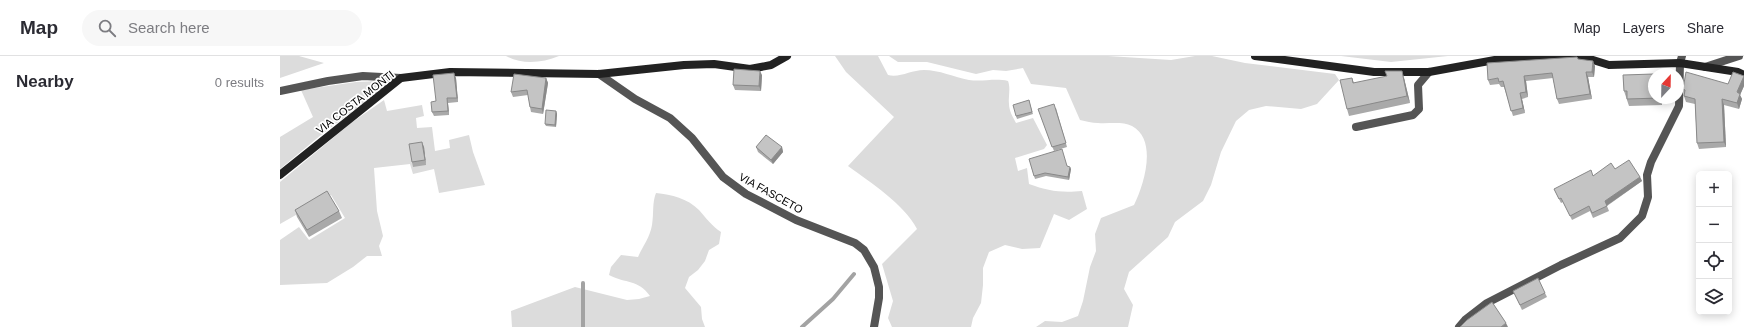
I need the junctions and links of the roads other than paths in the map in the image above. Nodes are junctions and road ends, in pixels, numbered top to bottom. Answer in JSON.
{"nodes":[{"id":1,"x":787,"y":56,"type":"edge"},
{"id":2,"x":1255,"y":56,"type":"edge"},
{"id":3,"x":1739,"y":56,"type":"edge"},
{"id":4,"x":1681,"y":60,"type":"edge"},
{"id":5,"x":1705,"y":67,"type":"junction"},
{"id":6,"x":1429,"y":72,"type":"junction"},
{"id":7,"x":599,"y":74,"type":"junction"},
{"id":8,"x":1744,"y":75,"type":"edge"},
{"id":9,"x":401,"y":78,"type":"junction"},
{"id":10,"x":280,"y":91,"type":"edge"},
{"id":11,"x":1356,"y":127,"type":"dead end"},
{"id":12,"x":280,"y":175,"type":"edge"},
{"id":13,"x":874,"y":327,"type":"edge"},
{"id":14,"x":1459,"y":327,"type":"edge"}],
"edges":[{"from":1,"to":7,"type":"street","name":"VIA COSTA MONTI"},
{"from":2,"to":6,"type":"street"},
{"from":3,"to":5,"type":"street"},
{"from":4,"to":5,"type":"street"},
{"from":4,"to":6,"type":"street"},
{"from":4,"to":14,"type":"street"},
{"from":5,"to":8,"type":"street"},
{"from":6,"to":11,"type":"street"},
{"from":7,"to":9,"type":"street","name":"VIA COSTA MONTI"},
{"from":7,"to":13,"type":"street","name":"VIA FASCETO"},
{"from":9,"to":10,"type":"street"},
{"from":9,"to":12,"type":"street","name":"VIA COSTA MONTI"}]}
